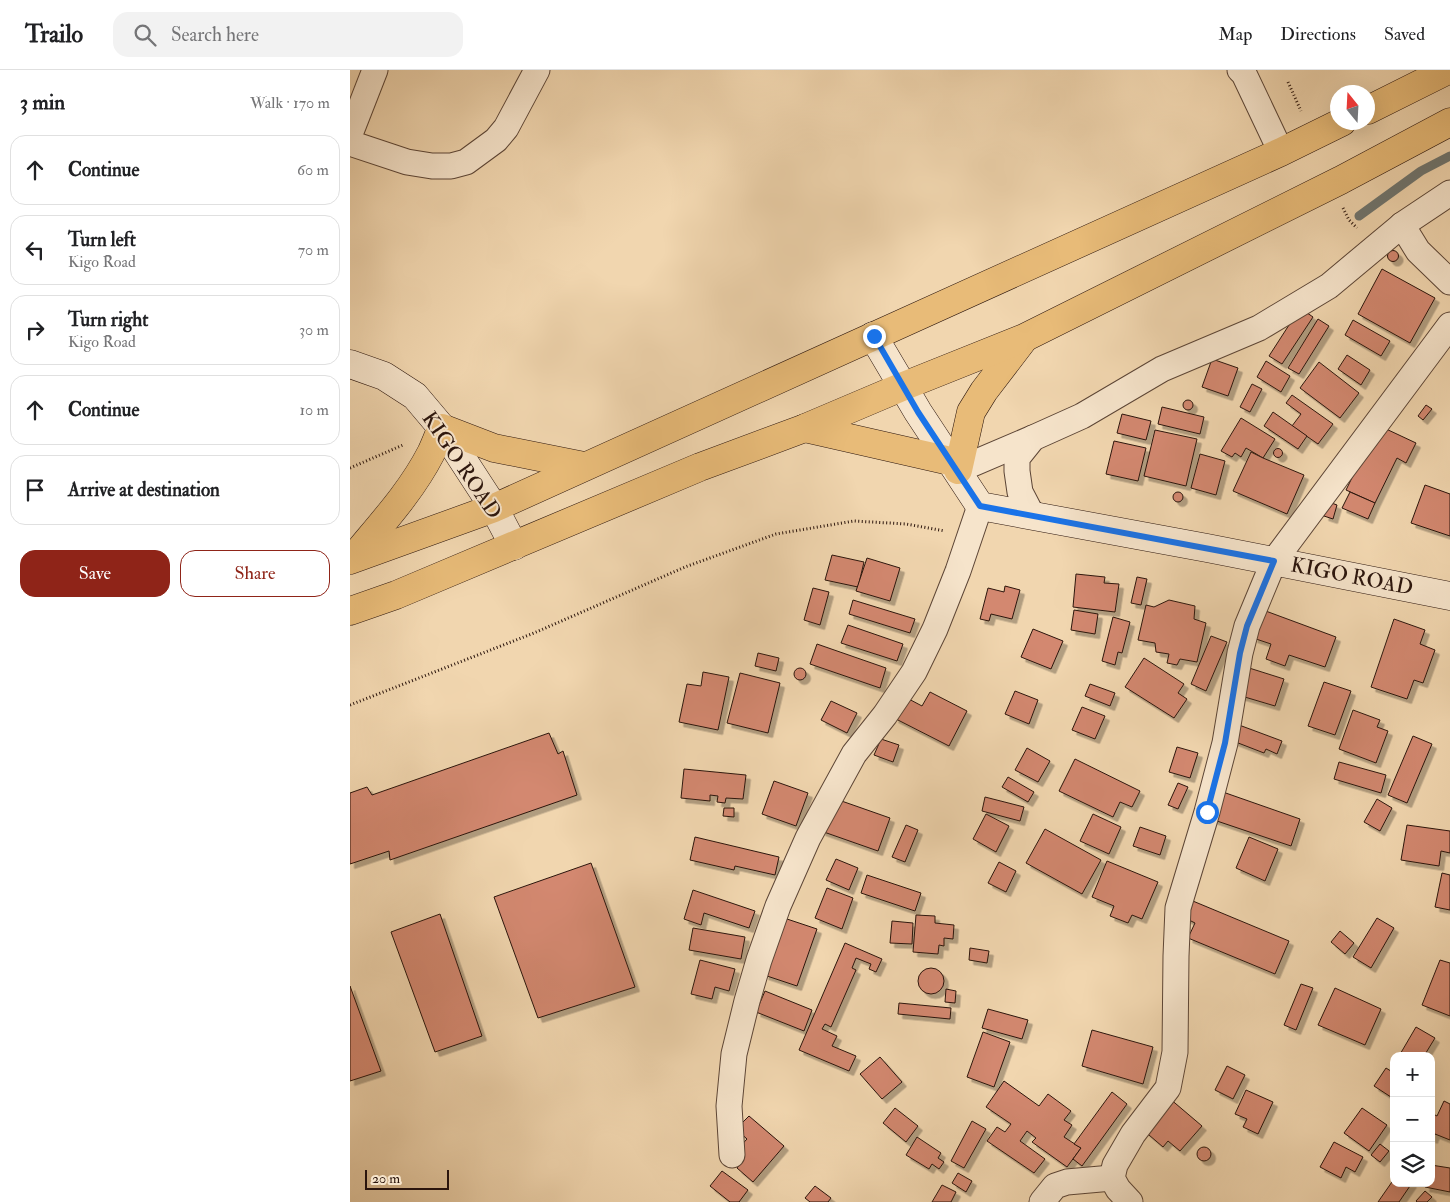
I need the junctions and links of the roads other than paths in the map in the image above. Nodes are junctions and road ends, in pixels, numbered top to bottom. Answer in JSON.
{"nodes":[{"id":1,"x":375,"y":70,"type":"edge"},
{"id":2,"x":537,"y":70,"type":"edge"},
{"id":3,"x":1448,"y":70,"type":"edge"},
{"id":4,"x":1245,"y":71,"type":"edge"},
{"id":5,"x":1375,"y":106,"type":"edge"},
{"id":6,"x":1450,"y":122,"type":"edge"},
{"id":7,"x":1330,"y":128,"type":"edge"},
{"id":8,"x":350,"y":134,"type":"edge"},
{"id":9,"x":350,"y":143,"type":"edge"},
{"id":10,"x":1281,"y":152,"type":"junction"},
{"id":11,"x":1450,"y":192,"type":"edge"},
{"id":12,"x":1402,"y":225,"type":"junction"},
{"id":13,"x":1450,"y":282,"type":"edge"},
{"id":14,"x":1450,"y":325,"type":"edge"},
{"id":15,"x":874,"y":336,"type":"junction"},
{"id":16,"x":1024,"y":338,"type":"junction"},
{"id":17,"x":350,"y":364,"type":"edge"},
{"id":18,"x":904,"y":386,"type":"junction"},
{"id":19,"x":442,"y":428,"type":"junction"},
{"id":20,"x":805,"y":428,"type":"junction"},
{"id":21,"x":1033,"y":438,"type":"junction"},
{"id":22,"x":584,"y":466,"type":"junction"},
{"id":23,"x":954,"y":466,"type":"junction"},
{"id":24,"x":980,"y":506,"type":"junction"},
{"id":25,"x":494,"y":508,"type":"junction"},
{"id":26,"x":1032,"y":515,"type":"junction"},
{"id":27,"x":514,"y":546,"type":"junction"},
{"id":28,"x":351,"y":560,"type":"edge"},
{"id":29,"x":1274,"y":561,"type":"junction"},
{"id":30,"x":1450,"y":596,"type":"edge"},
{"id":31,"x":350,"y":611,"type":"edge"},
{"id":32,"x":732,"y":1155,"type":"dead end"},
{"id":33,"x":1112,"y":1178,"type":"junction"},
{"id":34,"x":1042,"y":1202,"type":"edge"},
{"id":35,"x":1130,"y":1202,"type":"edge"}],
"edges":[{"from":1,"to":8,"type":"street"},
{"from":2,"to":9,"type":"street"},
{"from":3,"to":5,"type":"highway"},
{"from":4,"to":10,"type":"street"},
{"from":6,"to":16,"type":"highway"},
{"from":7,"to":10,"type":"highway"},
{"from":10,"to":15,"type":"highway"},
{"from":11,"to":12,"type":"street"},
{"from":12,"to":13,"type":"street"},
{"from":12,"to":21,"type":"street"},
{"from":14,"to":29,"type":"street"},
{"from":15,"to":18,"type":"street"},
{"from":15,"to":22,"type":"highway"},
{"from":16,"to":18,"type":"highway"},
{"from":16,"to":23,"type":"highway"},
{"from":17,"to":19,"type":"street","name":"KIGO ROAD"},
{"from":18,"to":20,"type":"highway"},
{"from":18,"to":23,"type":"street"},
{"from":19,"to":22,"type":"highway"},
{"from":19,"to":25,"type":"street","name":"KIGO ROAD"},
{"from":19,"to":28,"type":"highway"},
{"from":20,"to":23,"type":"highway"},
{"from":20,"to":27,"type":"highway"},
{"from":21,"to":23,"type":"street"},
{"from":21,"to":26,"type":"street"},
{"from":22,"to":25,"type":"highway"},
{"from":23,"to":24,"type":"street"},
{"from":24,"to":26,"type":"street","name":"KIGO ROAD"},
{"from":24,"to":32,"type":"street"},
{"from":25,"to":27,"type":"street","name":"KIGO ROAD"},
{"from":25,"to":28,"type":"highway"},
{"from":26,"to":29,"type":"street","name":"KIGO ROAD"},
{"from":27,"to":31,"type":"highway"},
{"from":29,"to":30,"type":"street","name":"KIGO ROAD"},
{"from":29,"to":33,"type":"street"},
{"from":33,"to":34,"type":"street"},
{"from":33,"to":35,"type":"street"}]}
